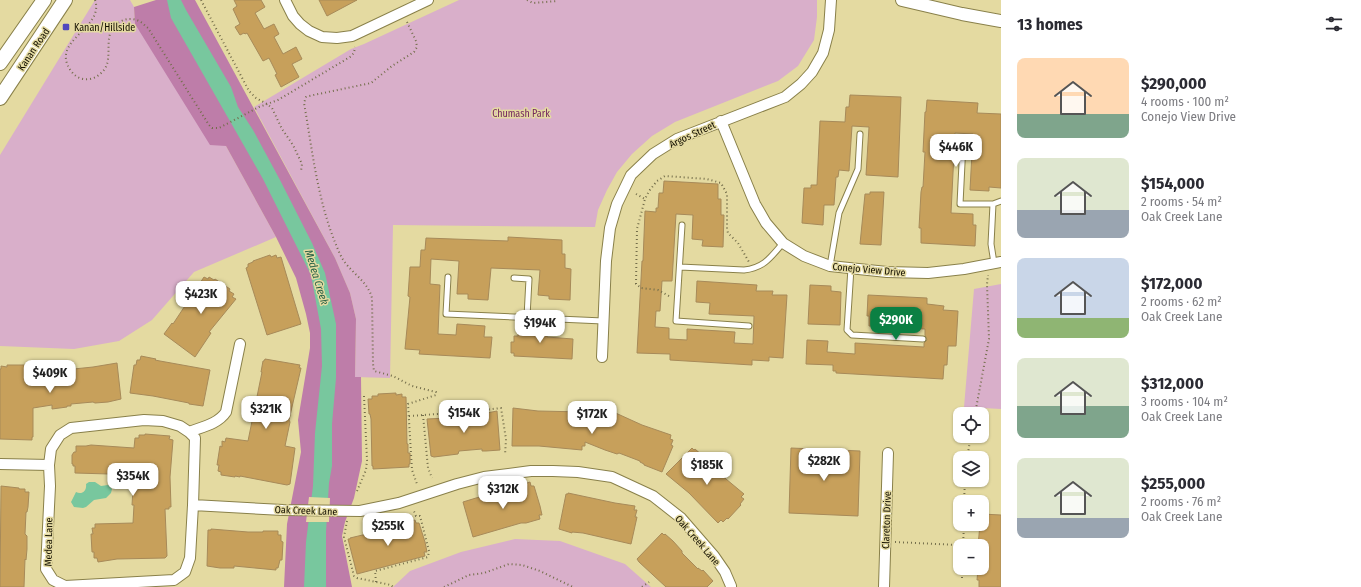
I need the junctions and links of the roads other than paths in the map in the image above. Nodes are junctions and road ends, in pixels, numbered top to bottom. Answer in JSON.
{"nodes":[{"id":1,"x":44,"y":0,"type":"edge"},
{"id":2,"x":66,"y":0,"type":"edge"},
{"id":3,"x":285,"y":0,"type":"edge"},
{"id":4,"x":428,"y":0,"type":"edge"},
{"id":5,"x":831,"y":0,"type":"edge"},
{"id":6,"x":902,"y":0,"type":"edge"},
{"id":7,"x":1001,"y":21,"type":"edge"},
{"id":8,"x":0,"y":63,"type":"edge"},
{"id":9,"x":0,"y":98,"type":"edge"},
{"id":10,"x":721,"y":121,"type":"junction"},
{"id":11,"x":860,"y":134,"type":"dead end"},
{"id":12,"x":963,"y":143,"type":"dead end"},
{"id":13,"x":1001,"y":201,"type":"edge"},
{"id":14,"x":994,"y":204,"type":"junction"},
{"id":15,"x":682,"y":225,"type":"dead end"},
{"id":16,"x":783,"y":243,"type":"junction"},
{"id":17,"x":998,"y":262,"type":"edge"},
{"id":18,"x":830,"y":266,"type":"junction"},
{"id":19,"x":680,"y":267,"type":"junction"},
{"id":20,"x":851,"y":268,"type":"junction"},
{"id":21,"x":448,"y":277,"type":"dead end"},
{"id":22,"x":514,"y":278,"type":"dead end"},
{"id":23,"x":527,"y":317,"type":"junction"},
{"id":24,"x":603,"y":321,"type":"junction"},
{"id":25,"x":749,"y":326,"type":"dead end"},
{"id":26,"x":923,"y":339,"type":"dead end"},
{"id":27,"x":240,"y":344,"type":"dead end"},
{"id":28,"x":602,"y":357,"type":"dead end"},
{"id":29,"x":189,"y":432,"type":"junction"},
{"id":30,"x":888,"y":453,"type":"dead end"},
{"id":31,"x":0,"y":464,"type":"edge"},
{"id":32,"x":49,"y":465,"type":"junction"},
{"id":33,"x":193,"y":506,"type":"junction"},
{"id":34,"x":731,"y":586,"type":"edge"},
{"id":35,"x":884,"y":587,"type":"edge"}],
"edges":[{"from":1,"to":8,"type":"main road","name":"Kanan Road"},
{"from":2,"to":9,"type":"main road","name":"Kanan Road"},
{"from":3,"to":4,"type":"street"},
{"from":5,"to":10,"type":"street","name":"Argos Street"},
{"from":6,"to":7,"type":"street"},
{"from":10,"to":16,"type":"street","name":"Conejo View Drive"},
{"from":10,"to":24,"type":"street","name":"Argos Street"},
{"from":11,"to":18,"type":"lane"},
{"from":12,"to":14,"type":"lane"},
{"from":13,"to":14,"type":"lane"},
{"from":14,"to":17,"type":"lane"},
{"from":15,"to":19,"type":"lane"},
{"from":16,"to":18,"type":"street","name":"Conejo View Drive"},
{"from":16,"to":19,"type":"lane"},
{"from":17,"to":20,"type":"street","name":"Conejo View Drive"},
{"from":18,"to":20,"type":"street","name":"Conejo View Drive"},
{"from":19,"to":25,"type":"lane"},
{"from":20,"to":26,"type":"lane"},
{"from":21,"to":23,"type":"lane"},
{"from":22,"to":23,"type":"lane"},
{"from":23,"to":24,"type":"lane"},
{"from":24,"to":28,"type":"street","name":"Argos Street"},
{"from":27,"to":29,"type":"street"},
{"from":29,"to":32,"type":"street"},
{"from":29,"to":33,"type":"street"},
{"from":30,"to":35,"type":"street","name":"Clareton Drive"},
{"from":31,"to":32,"type":"street"},
{"from":32,"to":33,"type":"street","name":"Medea Lane"},
{"from":33,"to":34,"type":"street","name":"Oak Creek Lane"}]}
